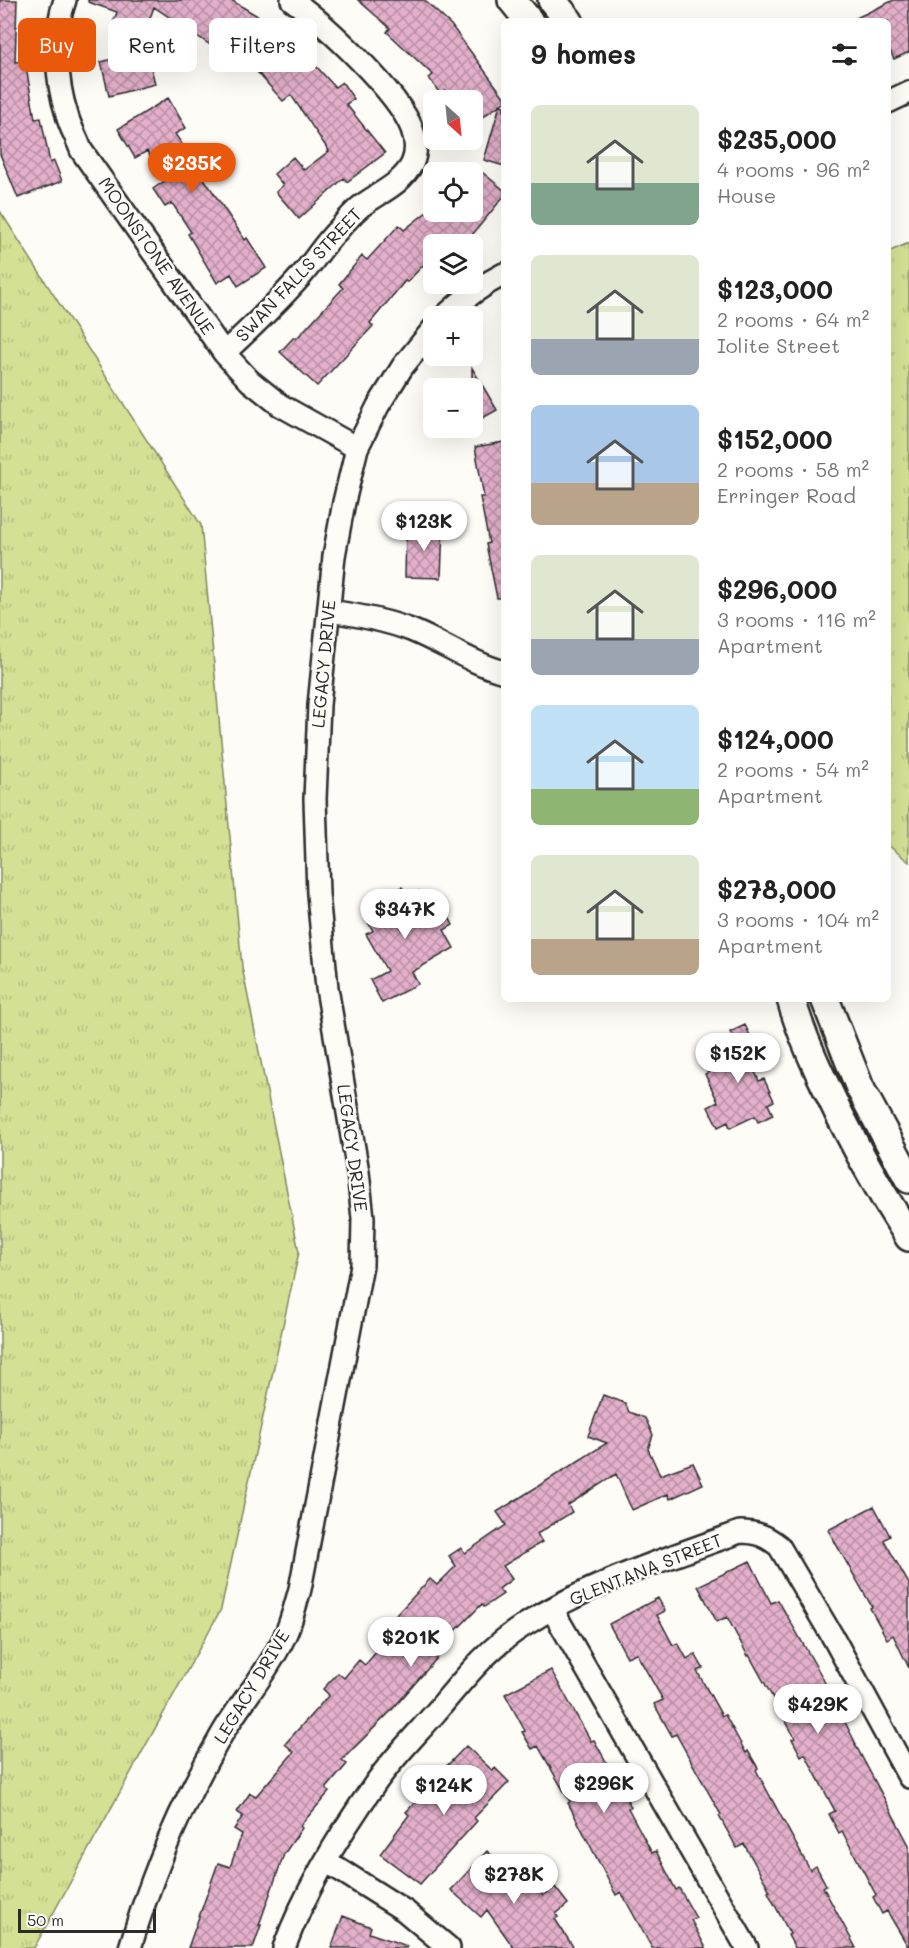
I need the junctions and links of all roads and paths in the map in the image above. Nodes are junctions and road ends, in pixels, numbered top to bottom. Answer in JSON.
{"nodes":[{"id":1,"x":66,"y":0,"type":"edge"},
{"id":2,"x":292,"y":0,"type":"edge"},
{"id":3,"x":512,"y":0,"type":"edge"},
{"id":4,"x":552,"y":0,"type":"edge"},
{"id":5,"x":527,"y":18,"type":"edge"},
{"id":6,"x":567,"y":18,"type":"edge"},
{"id":7,"x":501,"y":276,"type":"edge"},
{"id":8,"x":456,"y":306,"type":"edge"},
{"id":9,"x":423,"y":342,"type":"edge"},
{"id":10,"x":224,"y":353,"type":"junction"},
{"id":11,"x":357,"y":448,"type":"junction"},
{"id":12,"x":329,"y":612,"type":"junction"},
{"id":13,"x":501,"y":671,"type":"edge"},
{"id":14,"x":792,"y":1002,"type":"edge"},
{"id":15,"x":826,"y":1002,"type":"edge"},
{"id":16,"x":909,"y":1179,"type":"edge"},
{"id":17,"x":909,"y":1237,"type":"edge"},
{"id":18,"x":552,"y":1610,"type":"junction"},
{"id":19,"x":909,"y":1777,"type":"edge"},
{"id":20,"x":326,"y":1861,"type":"junction"},
{"id":21,"x":130,"y":1948,"type":"edge"},
{"id":22,"x":284,"y":1948,"type":"edge"},
{"id":23,"x":449,"y":1948,"type":"edge"},
{"id":24,"x":747,"y":1948,"type":"edge"}],
"edges":[{"from":1,"to":10,"type":"street","name":"MOONSTONE AVENUE"},
{"from":2,"to":10,"type":"street","name":"SWAN FALLS STREET"},
{"from":3,"to":5,"type":"main road"},
{"from":4,"to":6,"type":"main road"},
{"from":7,"to":8,"type":"street"},
{"from":9,"to":11,"type":"street","name":"LEGACY DRIVE"},
{"from":10,"to":11,"type":"street","name":"MOONSTONE AVENUE"},
{"from":11,"to":12,"type":"street","name":"LEGACY DRIVE"},
{"from":12,"to":13,"type":"street"},
{"from":12,"to":21,"type":"street","name":"LEGACY DRIVE"},
{"from":14,"to":17,"type":"main road"},
{"from":15,"to":16,"type":"main road"},
{"from":18,"to":19,"type":"street","name":"GLENTANA STREET"},
{"from":18,"to":20,"type":"street","name":"GLENTANA STREET"},
{"from":18,"to":24,"type":"street"},
{"from":20,"to":22,"type":"street","name":"GLENTANA STREET"},
{"from":20,"to":23,"type":"street"}]}
